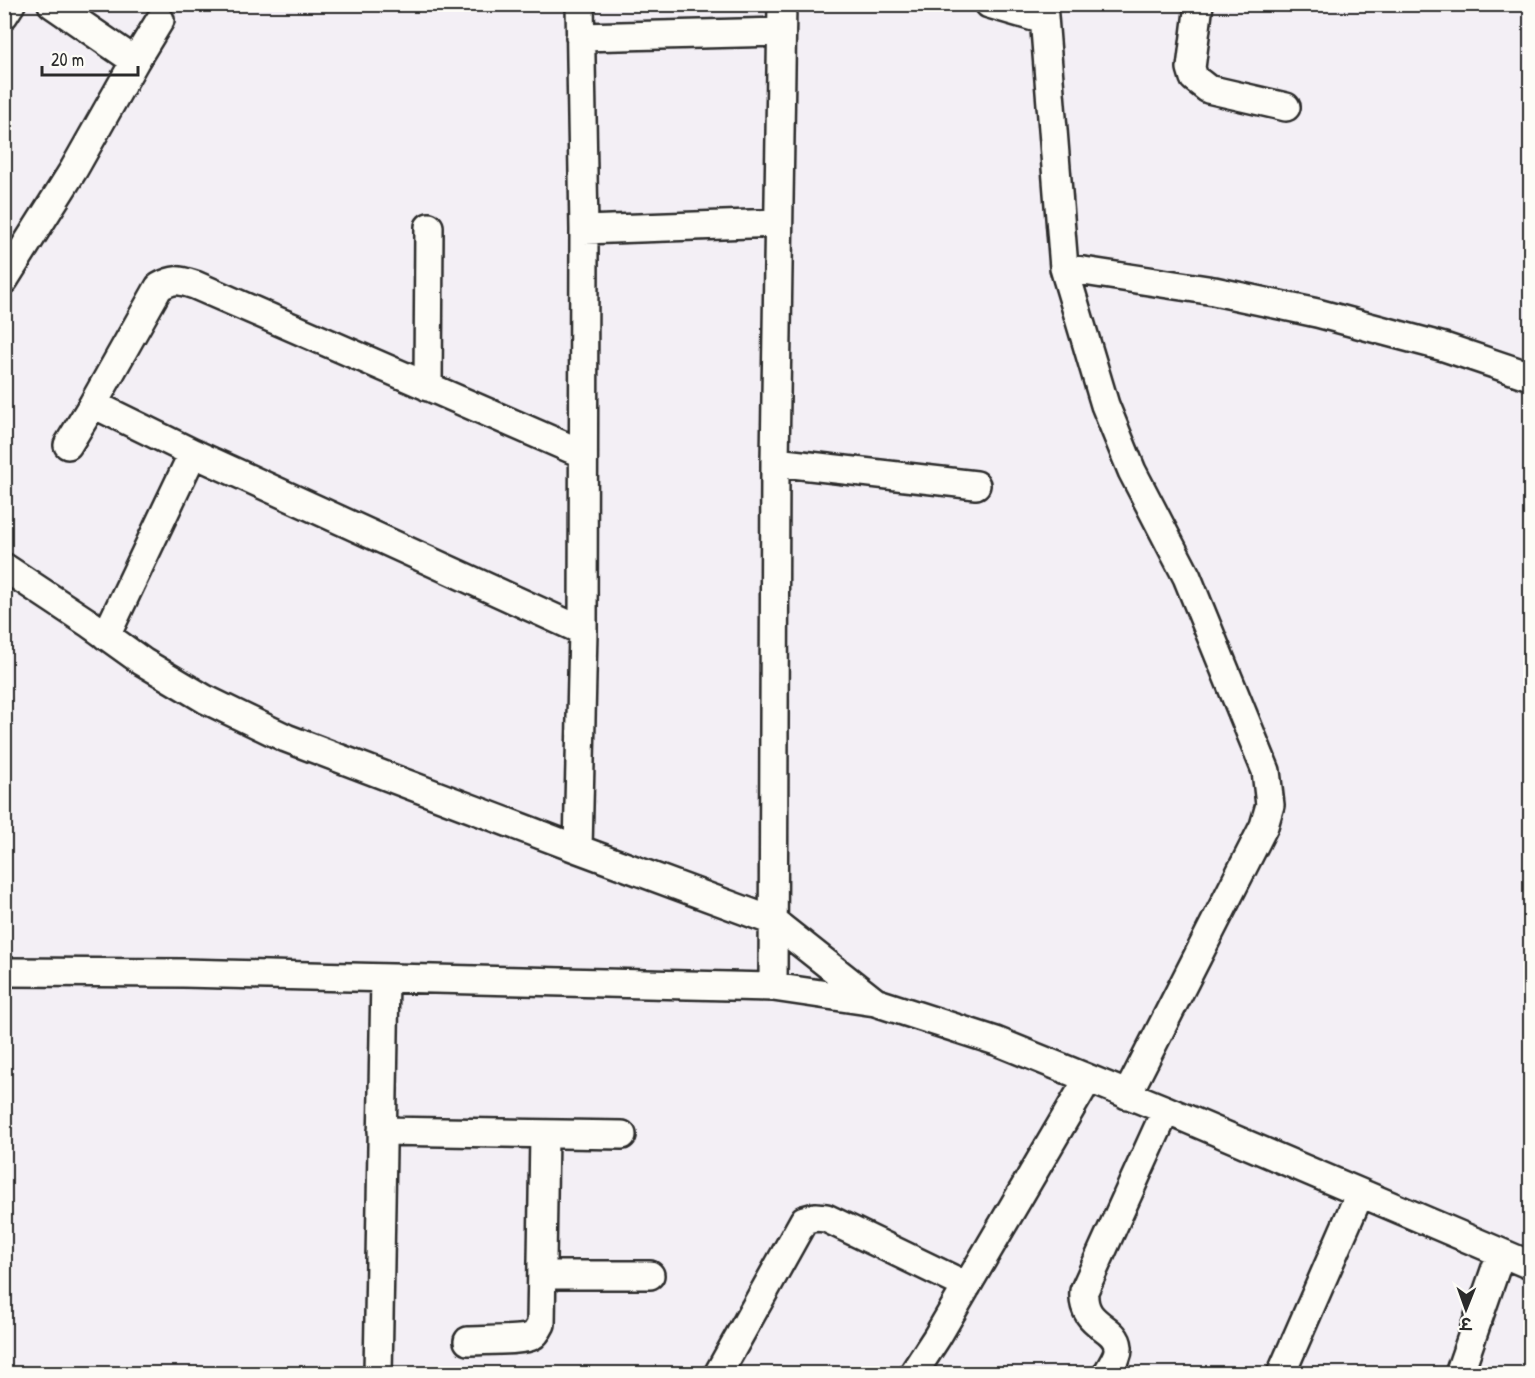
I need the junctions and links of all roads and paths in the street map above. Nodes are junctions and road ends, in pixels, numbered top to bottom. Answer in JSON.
{"nodes":[{"id":1,"x":11,"y":4,"type":"edge"},
{"id":2,"x":52,"y":4,"type":"edge"},
{"id":3,"x":580,"y":4,"type":"edge"},
{"id":4,"x":782,"y":4,"type":"edge"},
{"id":5,"x":988,"y":4,"type":"edge"},
{"id":6,"x":1199,"y":4,"type":"edge"},
{"id":7,"x":1043,"y":12,"type":"edge"},
{"id":8,"x":4,"y":15,"type":"edge"},
{"id":9,"x":160,"y":20,"type":"dead end"},
{"id":10,"x":781,"y":32,"type":"junction"},
{"id":11,"x":580,"y":37,"type":"junction"},
{"id":12,"x":135,"y":61,"type":"junction"},
{"id":13,"x":1286,"y":107,"type":"dead end"},
{"id":14,"x":778,"y":223,"type":"junction"},
{"id":15,"x":429,"y":227,"type":"dead end"},
{"id":16,"x":584,"y":231,"type":"junction"},
{"id":17,"x":1064,"y":268,"type":"junction"},
{"id":18,"x":4,"y":280,"type":"edge"},
{"id":19,"x":1530,"y":376,"type":"edge"},
{"id":20,"x":428,"y":387,"type":"junction"},
{"id":21,"x":93,"y":404,"type":"junction"},
{"id":22,"x":68,"y":444,"type":"dead end"},
{"id":23,"x":193,"y":453,"type":"junction"},
{"id":24,"x":583,"y":453,"type":"junction"},
{"id":25,"x":775,"y":462,"type":"junction"},
{"id":26,"x":976,"y":485,"type":"dead end"},
{"id":27,"x":4,"y":567,"type":"edge"},
{"id":28,"x":582,"y":631,"type":"junction"},
{"id":29,"x":106,"y":636,"type":"junction"},
{"id":30,"x":578,"y":849,"type":"junction"},
{"id":31,"x":773,"y":921,"type":"junction"},
{"id":32,"x":4,"y":972,"type":"edge"},
{"id":33,"x":385,"y":978,"type":"junction"},
{"id":34,"x":773,"y":987,"type":"junction"},
{"id":35,"x":875,"y":1002,"type":"junction"},
{"id":36,"x":1088,"y":1078,"type":"junction"},
{"id":37,"x":1127,"y":1095,"type":"junction"},
{"id":38,"x":1166,"y":1110,"type":"junction"},
{"id":39,"x":382,"y":1131,"type":"junction"},
{"id":40,"x":544,"y":1134,"type":"junction"},
{"id":41,"x":622,"y":1135,"type":"dead end"},
{"id":42,"x":1360,"y":1193,"type":"junction"},
{"id":43,"x":1501,"y":1253,"type":"junction"},
{"id":44,"x":1530,"y":1265,"type":"edge"},
{"id":45,"x":542,"y":1275,"type":"junction"},
{"id":46,"x":650,"y":1275,"type":"dead end"},
{"id":47,"x":967,"y":1286,"type":"junction"},
{"id":48,"x":468,"y":1341,"type":"dead end"},
{"id":49,"x":378,"y":1374,"type":"edge"},
{"id":50,"x":718,"y":1374,"type":"edge"},
{"id":51,"x":913,"y":1374,"type":"edge"},
{"id":52,"x":1107,"y":1374,"type":"edge"},
{"id":53,"x":1281,"y":1374,"type":"edge"},
{"id":54,"x":1459,"y":1374,"type":"edge"}],
"edges":[{"from":1,"to":8,"type":"street"},
{"from":2,"to":12,"type":"street"},
{"from":3,"to":11,"type":"street"},
{"from":4,"to":10,"type":"street"},
{"from":5,"to":7,"type":"street"},
{"from":6,"to":13,"type":"street"},
{"from":7,"to":17,"type":"street"},
{"from":9,"to":12,"type":"street"},
{"from":10,"to":11,"type":"street"},
{"from":10,"to":14,"type":"street"},
{"from":11,"to":16,"type":"street"},
{"from":12,"to":18,"type":"street"},
{"from":14,"to":16,"type":"street"},
{"from":14,"to":25,"type":"street"},
{"from":15,"to":20,"type":"street"},
{"from":16,"to":24,"type":"street"},
{"from":17,"to":19,"type":"street"},
{"from":17,"to":37,"type":"street"},
{"from":20,"to":21,"type":"street"},
{"from":20,"to":24,"type":"street"},
{"from":21,"to":22,"type":"street"},
{"from":21,"to":23,"type":"street"},
{"from":23,"to":28,"type":"street"},
{"from":23,"to":29,"type":"street"},
{"from":24,"to":28,"type":"street"},
{"from":25,"to":26,"type":"street"},
{"from":25,"to":31,"type":"street"},
{"from":27,"to":29,"type":"street"},
{"from":28,"to":30,"type":"street"},
{"from":29,"to":30,"type":"street"},
{"from":30,"to":31,"type":"street"},
{"from":31,"to":34,"type":"street"},
{"from":31,"to":35,"type":"street"},
{"from":32,"to":33,"type":"street"},
{"from":33,"to":34,"type":"street"},
{"from":33,"to":39,"type":"street"},
{"from":34,"to":35,"type":"street"},
{"from":35,"to":36,"type":"street"},
{"from":36,"to":37,"type":"street"},
{"from":36,"to":47,"type":"street"},
{"from":37,"to":38,"type":"street"},
{"from":38,"to":42,"type":"street"},
{"from":38,"to":52,"type":"street"},
{"from":39,"to":40,"type":"street"},
{"from":39,"to":49,"type":"street"},
{"from":40,"to":41,"type":"street"},
{"from":40,"to":45,"type":"street"},
{"from":42,"to":43,"type":"street"},
{"from":42,"to":53,"type":"street"},
{"from":43,"to":44,"type":"street"},
{"from":43,"to":54,"type":"street"},
{"from":45,"to":46,"type":"street"},
{"from":45,"to":48,"type":"street"},
{"from":47,"to":50,"type":"street"},
{"from":47,"to":51,"type":"street"}]}
